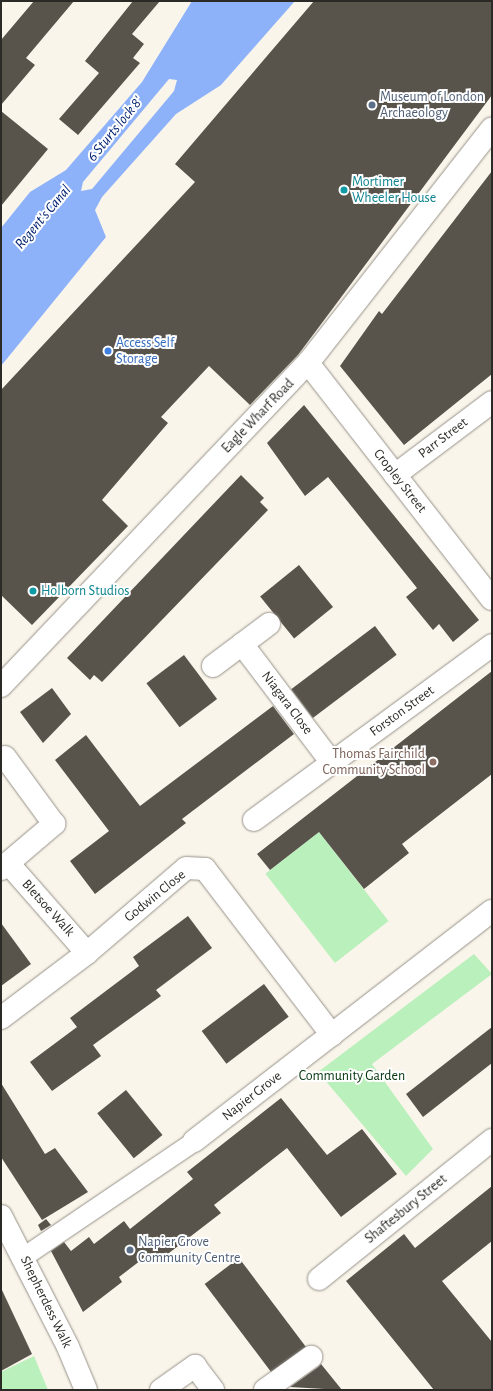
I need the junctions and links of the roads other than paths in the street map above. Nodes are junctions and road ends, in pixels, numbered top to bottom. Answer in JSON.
{"nodes":[{"id":1,"x":492,"y":128,"type":"edge"},
{"id":2,"x":308,"y":363,"type":"junction"},
{"id":3,"x":492,"y":402,"type":"edge"},
{"id":4,"x":395,"y":475,"type":"junction"},
{"id":5,"x":492,"y":598,"type":"edge"},
{"id":6,"x":269,"y":624,"type":"dead end"},
{"id":7,"x":242,"y":644,"type":"junction"},
{"id":8,"x":492,"y":645,"type":"edge"},
{"id":9,"x":213,"y":666,"type":"dead end"},
{"id":10,"x":1,"y":686,"type":"edge"},
{"id":11,"x":5,"y":757,"type":"dead end"},
{"id":12,"x":332,"y":763,"type":"junction"},
{"id":13,"x":254,"y":820,"type":"dead end"},
{"id":14,"x":4,"y":866,"type":"edge"},
{"id":15,"x":492,"y":911,"type":"edge"},
{"id":16,"x":87,"y":953,"type":"junction"},
{"id":17,"x":1,"y":1018,"type":"edge"},
{"id":18,"x":332,"y":1035,"type":"junction"},
{"id":19,"x":492,"y":1140,"type":"edge"},
{"id":20,"x":194,"y":1141,"type":"joint"},
{"id":21,"x":1,"y":1216,"type":"edge"},
{"id":22,"x":24,"y":1256,"type":"junction"},
{"id":23,"x":319,"y":1279,"type":"dead end"},
{"id":24,"x":311,"y":1358,"type":"dead end"},
{"id":25,"x":86,"y":1390,"type":"edge"},
{"id":26,"x":161,"y":1390,"type":"edge"},
{"id":27,"x":213,"y":1390,"type":"edge"},
{"id":28,"x":265,"y":1390,"type":"edge"}],
"edges":[{"from":1,"to":2,"type":"street","name":"Eagle Wharf Road"},
{"from":2,"to":4,"type":"street","name":"Cropley Street"},
{"from":2,"to":10,"type":"street","name":"Eagle Wharf Road"},
{"from":3,"to":4,"type":"street","name":"Parr Street"},
{"from":4,"to":5,"type":"street","name":"Cropley Street"},
{"from":6,"to":7,"type":"street"},
{"from":7,"to":9,"type":"street"},
{"from":7,"to":12,"type":"street","name":"Niagara Close"},
{"from":8,"to":12,"type":"street","name":"Forston Street"},
{"from":11,"to":14,"type":"street","name":"Bletsoe Walk"},
{"from":12,"to":13,"type":"street","name":"Forston Street"},
{"from":14,"to":16,"type":"street","name":"Bletsoe Walk"},
{"from":15,"to":18,"type":"street","name":"Napier Grove"},
{"from":16,"to":17,"type":"street","name":"Godwin Close"},
{"from":16,"to":18,"type":"street","name":"Godwin Close"},
{"from":18,"to":20,"type":"street","name":"Napier Grove"},
{"from":19,"to":23,"type":"street","name":"Shaftesbury Street"},
{"from":20,"to":22,"type":"street","name":"Napier Grove"},
{"from":21,"to":22,"type":"street","name":"Shepherdess Walk"},
{"from":22,"to":25,"type":"street","name":"Shepherdess Walk"},
{"from":24,"to":28,"type":"street"},
{"from":26,"to":27,"type":"street"}]}
